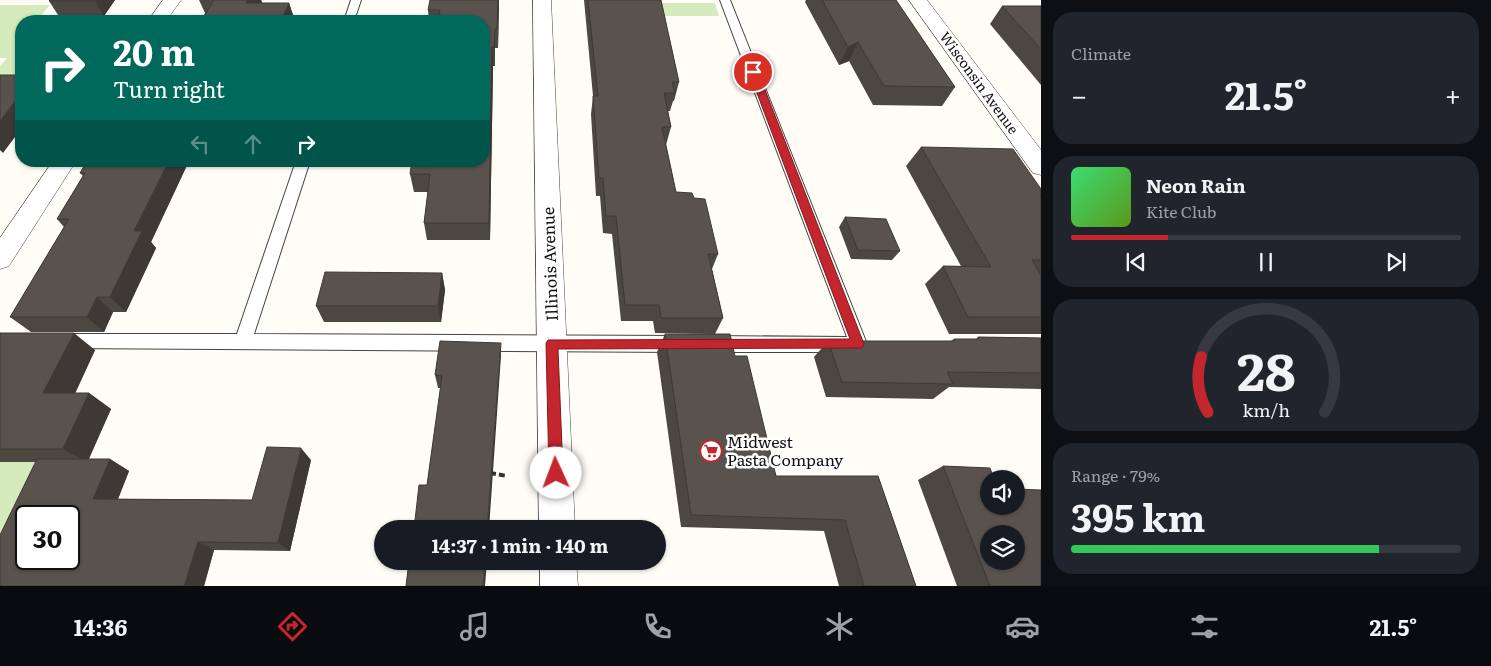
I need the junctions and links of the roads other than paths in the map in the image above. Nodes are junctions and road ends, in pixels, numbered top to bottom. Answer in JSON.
{"nodes":[{"id":1,"x":172,"y":0,"type":"edge"},
{"id":2,"x":356,"y":0,"type":"edge"},
{"id":3,"x":542,"y":0,"type":"edge"},
{"id":4,"x":726,"y":0,"type":"edge"},
{"id":5,"x":918,"y":0,"type":"edge"},
{"id":6,"x":162,"y":15,"type":"edge"},
{"id":7,"x":351,"y":15,"type":"edge"},
{"id":8,"x":61,"y":167,"type":"edge"},
{"id":9,"x":301,"y":167,"type":"edge"},
{"id":10,"x":1041,"y":167,"type":"edge"},
{"id":11,"x":0,"y":259,"type":"edge"},
{"id":12,"x":49,"y":341,"type":"edge"},
{"id":13,"x":243,"y":342,"type":"junction"},
{"id":14,"x":552,"y":343,"type":"junction"},
{"id":15,"x":858,"y":344,"type":"junction"},
{"id":16,"x":877,"y":344,"type":"edge"},
{"id":17,"x":558,"y":520,"type":"edge"},
{"id":18,"x":558,"y":570,"type":"edge"},
{"id":19,"x":559,"y":586,"type":"edge"}],
"edges":[{"from":1,"to":6,"type":"street"},
{"from":2,"to":7,"type":"lane"},
{"from":3,"to":14,"type":"street","name":"Illinois Avenue"},
{"from":4,"to":15,"type":"lane"},
{"from":5,"to":10,"type":"street","name":"Wisconsin Avenue"},
{"from":8,"to":11,"type":"street"},
{"from":9,"to":13,"type":"lane"},
{"from":12,"to":13,"type":"lane"},
{"from":13,"to":14,"type":"lane"},
{"from":14,"to":15,"type":"lane"},
{"from":14,"to":17,"type":"street","name":"Illinois Avenue"},
{"from":15,"to":16,"type":"lane"},
{"from":18,"to":19,"type":"street"}]}
